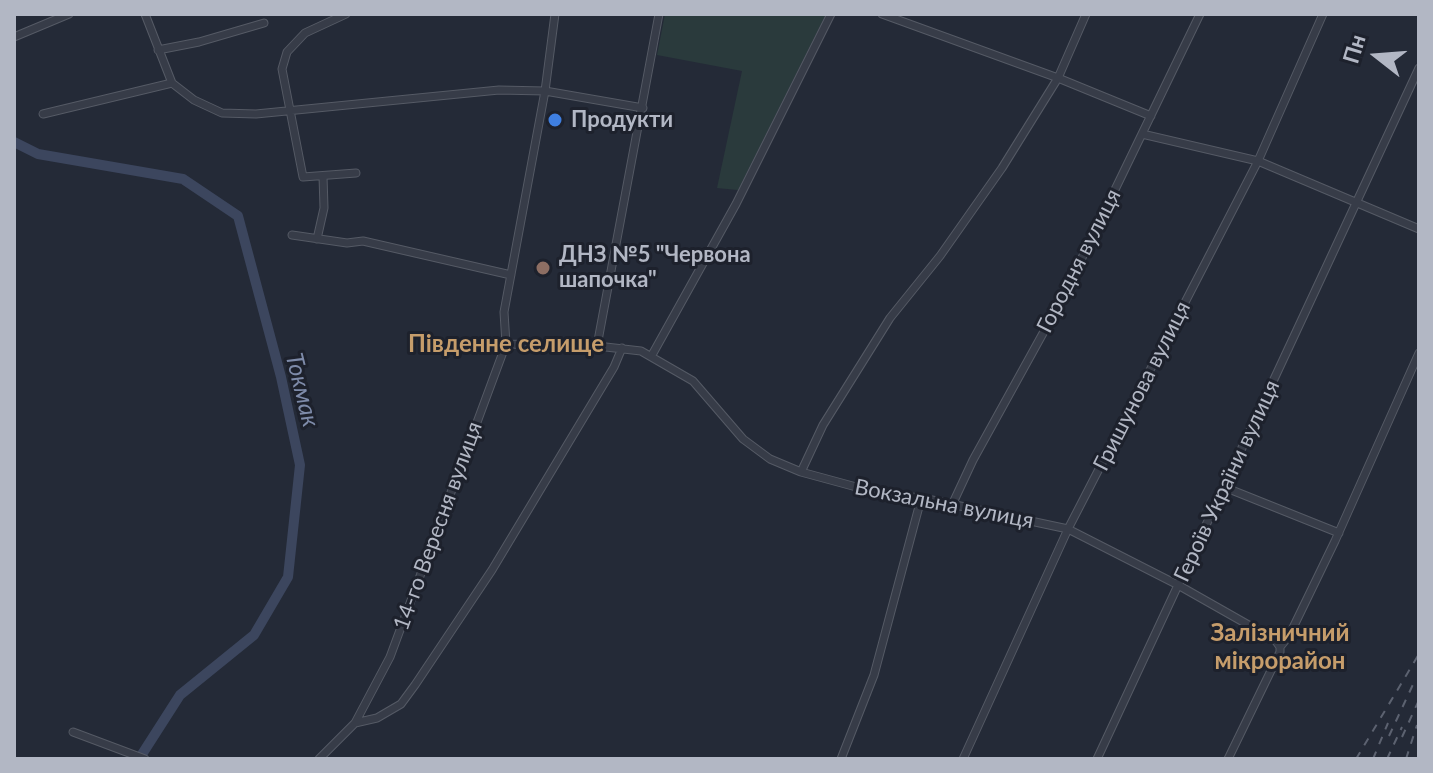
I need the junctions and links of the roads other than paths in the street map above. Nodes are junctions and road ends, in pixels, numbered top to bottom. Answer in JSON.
{"nodes":[{"id":1,"x":69,"y":14,"type":"edge"},
{"id":2,"x":145,"y":14,"type":"edge"},
{"id":3,"x":346,"y":14,"type":"edge"},
{"id":4,"x":555,"y":14,"type":"edge"},
{"id":5,"x":659,"y":14,"type":"edge"},
{"id":6,"x":831,"y":14,"type":"edge"},
{"id":7,"x":882,"y":14,"type":"edge"},
{"id":8,"x":1086,"y":14,"type":"edge"},
{"id":9,"x":1200,"y":14,"type":"edge"},
{"id":10,"x":1323,"y":14,"type":"edge"},
{"id":11,"x":264,"y":23,"type":"dead end"},
{"id":12,"x":14,"y":37,"type":"edge"},
{"id":13,"x":158,"y":50,"type":"junction"},
{"id":14,"x":1419,"y":68,"type":"edge"},
{"id":15,"x":1058,"y":78,"type":"junction"},
{"id":16,"x":172,"y":83,"type":"junction"},
{"id":17,"x":545,"y":91,"type":"junction"},
{"id":18,"x":643,"y":108,"type":"junction"},
{"id":19,"x":292,"y":111,"type":"junction"},
{"id":20,"x":43,"y":114,"type":"dead end"},
{"id":21,"x":1151,"y":116,"type":"junction"},
{"id":22,"x":1142,"y":134,"type":"junction"},
{"id":23,"x":1258,"y":161,"type":"junction"},
{"id":24,"x":356,"y":173,"type":"dead end"},
{"id":25,"x":323,"y":176,"type":"junction"},
{"id":26,"x":1358,"y":203,"type":"junction"},
{"id":27,"x":1419,"y":229,"type":"edge"},
{"id":28,"x":292,"y":235,"type":"dead end"},
{"id":29,"x":317,"y":239,"type":"junction"},
{"id":30,"x":511,"y":275,"type":"junction"},
{"id":31,"x":506,"y":344,"type":"junction"},
{"id":32,"x":597,"y":346,"type":"junction"},
{"id":33,"x":622,"y":348,"type":"junction"},
{"id":34,"x":1419,"y":353,"type":"edge"},
{"id":35,"x":652,"y":355,"type":"junction"},
{"id":36,"x":801,"y":472,"type":"junction"},
{"id":37,"x":1224,"y":487,"type":"junction"},
{"id":38,"x":921,"y":499,"type":"junction"},
{"id":39,"x":952,"y":505,"type":"junction"},
{"id":40,"x":1068,"y":529,"type":"junction"},
{"id":41,"x":1339,"y":533,"type":"junction"},
{"id":42,"x":1178,"y":585,"type":"junction"},
{"id":43,"x":1280,"y":647,"type":"junction"},
{"id":44,"x":355,"y":723,"type":"junction"},
{"id":45,"x":73,"y":732,"type":"dead end"},
{"id":46,"x":145,"y":759,"type":"edge"},
{"id":47,"x":319,"y":759,"type":"edge"},
{"id":48,"x":841,"y":759,"type":"edge"},
{"id":49,"x":963,"y":759,"type":"edge"},
{"id":50,"x":1097,"y":759,"type":"edge"},
{"id":51,"x":1228,"y":759,"type":"edge"}],
"edges":[{"from":1,"to":12,"type":"street"},
{"from":2,"to":13,"type":"street"},
{"from":3,"to":19,"type":"street"},
{"from":4,"to":17,"type":"street","name":"14-го Вересня вулиця"},
{"from":5,"to":18,"type":"street"},
{"from":6,"to":35,"type":"street"},
{"from":7,"to":15,"type":"street"},
{"from":8,"to":15,"type":"street"},
{"from":9,"to":21,"type":"street","name":"Городня вулиця"},
{"from":10,"to":23,"type":"street","name":"Гришунова вулиця"},
{"from":11,"to":13,"type":"street"},
{"from":13,"to":16,"type":"street"},
{"from":14,"to":26,"type":"street","name":"Героїв України вулиця"},
{"from":15,"to":21,"type":"street"},
{"from":15,"to":36,"type":"street"},
{"from":16,"to":19,"type":"street"},
{"from":16,"to":20,"type":"street"},
{"from":17,"to":18,"type":"street"},
{"from":17,"to":19,"type":"street"},
{"from":17,"to":30,"type":"street","name":"14-го Вересня вулиця"},
{"from":18,"to":32,"type":"street"},
{"from":19,"to":25,"type":"street"},
{"from":21,"to":22,"type":"street","name":"Городня вулиця"},
{"from":22,"to":23,"type":"street"},
{"from":22,"to":39,"type":"street","name":"Городня вулиця"},
{"from":23,"to":26,"type":"street"},
{"from":23,"to":40,"type":"street","name":"Гришунова вулиця"},
{"from":24,"to":25,"type":"street"},
{"from":25,"to":29,"type":"street"},
{"from":26,"to":27,"type":"street"},
{"from":26,"to":37,"type":"street","name":"Героїв України вулиця"},
{"from":28,"to":29,"type":"street"},
{"from":29,"to":30,"type":"street"},
{"from":30,"to":31,"type":"street","name":"14-го Вересня вулиця"},
{"from":31,"to":32,"type":"street","name":"Вокзальна вулиця"},
{"from":31,"to":44,"type":"street","name":"14-го Вересня вулиця"},
{"from":32,"to":33,"type":"street","name":"Вокзальна вулиця"},
{"from":33,"to":35,"type":"street","name":"Вокзальна вулиця"},
{"from":33,"to":44,"type":"street"},
{"from":34,"to":41,"type":"street"},
{"from":35,"to":36,"type":"street","name":"Вокзальна вулиця"},
{"from":36,"to":38,"type":"street","name":"Вокзальна вулиця"},
{"from":37,"to":41,"type":"street"},
{"from":37,"to":42,"type":"street","name":"Героїв України вулиця"},
{"from":38,"to":39,"type":"street","name":"Вокзальна вулиця"},
{"from":38,"to":48,"type":"street"},
{"from":39,"to":40,"type":"street","name":"Вокзальна вулиця"},
{"from":40,"to":42,"type":"street","name":"Вокзальна вулиця"},
{"from":40,"to":49,"type":"street","name":"Гришунова вулиця"},
{"from":41,"to":43,"type":"street"},
{"from":42,"to":43,"type":"street","name":"Вокзальна вулиця"},
{"from":42,"to":50,"type":"street","name":"Героїв України вулиця"},
{"from":43,"to":51,"type":"street"},
{"from":44,"to":47,"type":"street","name":"14-го Вересня вулиця"},
{"from":45,"to":46,"type":"street"}]}
